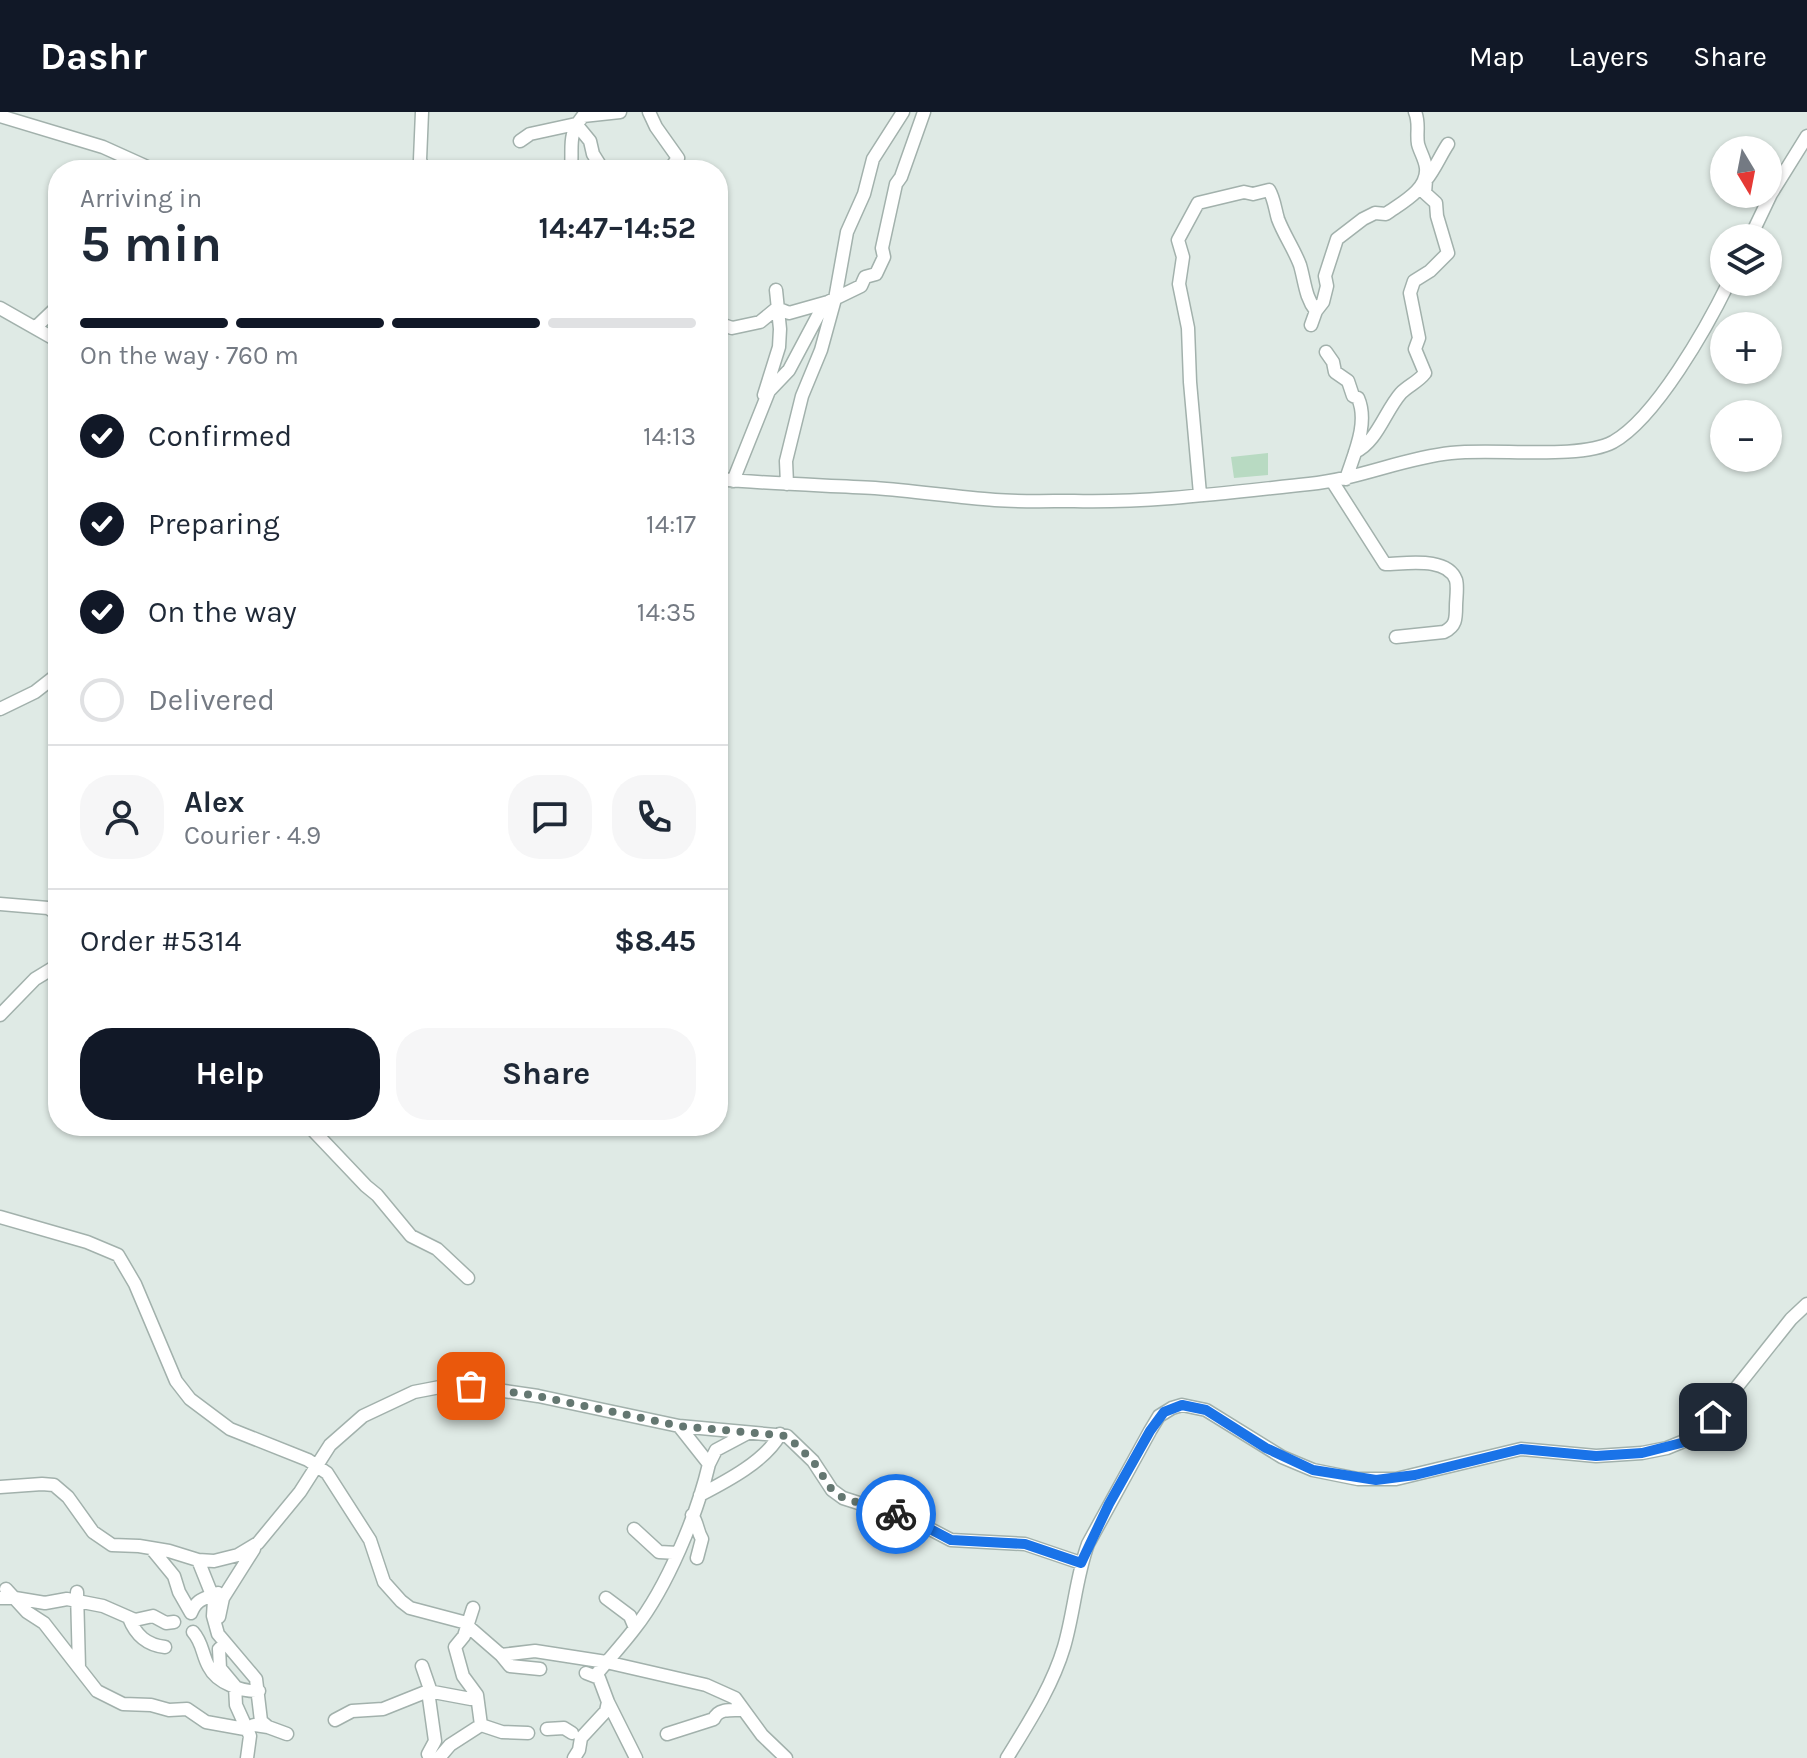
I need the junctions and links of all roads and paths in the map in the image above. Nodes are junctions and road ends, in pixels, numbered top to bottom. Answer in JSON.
{"nodes":[{"id":1,"x":422,"y":112,"type":"edge"},
{"id":2,"x":620,"y":112,"type":"edge"},
{"id":3,"x":649,"y":112,"type":"edge"},
{"id":4,"x":903,"y":112,"type":"edge"},
{"id":5,"x":924,"y":112,"type":"edge"},
{"id":6,"x":1415,"y":112,"type":"edge"},
{"id":7,"x":0,"y":116,"type":"edge"},
{"id":8,"x":576,"y":124,"type":"junction"},
{"id":9,"x":1807,"y":136,"type":"edge"},
{"id":10,"x":520,"y":141,"type":"dead end"},
{"id":11,"x":1448,"y":144,"type":"dead end"},
{"id":12,"x":132,"y":160,"type":"edge"},
{"id":13,"x":420,"y":160,"type":"edge"},
{"id":14,"x":571,"y":160,"type":"edge"},
{"id":15,"x":597,"y":160,"type":"edge"},
{"id":16,"x":676,"y":160,"type":"edge"},
{"id":17,"x":1426,"y":180,"type":"junction"},
{"id":18,"x":1757,"y":224,"type":"edge"},
{"id":19,"x":776,"y":290,"type":"dead end"},
{"id":20,"x":1721,"y":296,"type":"edge"},
{"id":21,"x":832,"y":301,"type":"junction"},
{"id":22,"x":0,"y":308,"type":"edge"},
{"id":23,"x":777,"y":308,"type":"junction"},
{"id":24,"x":1316,"y":311,"type":"junction"},
{"id":25,"x":48,"y":316,"type":"edge"},
{"id":26,"x":1311,"y":325,"type":"dead end"},
{"id":27,"x":36,"y":327,"type":"junction"},
{"id":28,"x":728,"y":327,"type":"edge"},
{"id":29,"x":48,"y":335,"type":"edge"},
{"id":30,"x":1326,"y":352,"type":"dead end"},
{"id":31,"x":758,"y":417,"type":"junction"},
{"id":32,"x":1355,"y":452,"type":"junction"},
{"id":33,"x":1346,"y":479,"type":"junction"},
{"id":34,"x":728,"y":480,"type":"edge"},
{"id":35,"x":733,"y":481,"type":"junction"},
{"id":36,"x":1332,"y":481,"type":"junction"},
{"id":37,"x":787,"y":484,"type":"junction"},
{"id":38,"x":1200,"y":494,"type":"junction"},
{"id":39,"x":1396,"y":637,"type":"dead end"},
{"id":40,"x":48,"y":682,"type":"edge"},
{"id":41,"x":0,"y":709,"type":"edge"},
{"id":42,"x":0,"y":904,"type":"edge"},
{"id":43,"x":48,"y":908,"type":"edge"},
{"id":44,"x":48,"y":971,"type":"edge"},
{"id":45,"x":0,"y":1015,"type":"edge"},
{"id":46,"x":318,"y":1136,"type":"edge"},
{"id":47,"x":0,"y":1217,"type":"edge"},
{"id":48,"x":468,"y":1278,"type":"dead end"},
{"id":49,"x":1807,"y":1304,"type":"edge"},
{"id":50,"x":679,"y":1426,"type":"junction"},
{"id":51,"x":750,"y":1432,"type":"junction"},
{"id":52,"x":780,"y":1434,"type":"junction"},
{"id":53,"x":709,"y":1464,"type":"junction"},
{"id":54,"x":316,"y":1465,"type":"junction"},
{"id":55,"x":0,"y":1487,"type":"edge"},
{"id":56,"x":700,"y":1495,"type":"junction"},
{"id":57,"x":692,"y":1515,"type":"junction"},
{"id":58,"x":634,"y":1529,"type":"dead end"},
{"id":59,"x":258,"y":1543,"type":"junction"},
{"id":60,"x":151,"y":1548,"type":"junction"},
{"id":61,"x":678,"y":1553,"type":"junction"},
{"id":62,"x":697,"y":1558,"type":"dead end"},
{"id":63,"x":198,"y":1560,"type":"junction"},
{"id":64,"x":1081,"y":1563,"type":"junction"},
{"id":65,"x":228,"y":1588,"type":"junction"},
{"id":66,"x":7,"y":1595,"type":"edge"},
{"id":67,"x":76,"y":1596,"type":"junction"},
{"id":68,"x":212,"y":1596,"type":"junction"},
{"id":69,"x":606,"y":1598,"type":"dead end"},
{"id":70,"x":473,"y":1608,"type":"dead end"},
{"id":71,"x":129,"y":1618,"type":"junction"},
{"id":72,"x":174,"y":1622,"type":"dead end"},
{"id":73,"x":468,"y":1627,"type":"junction"},
{"id":74,"x":635,"y":1628,"type":"junction"},
{"id":75,"x":193,"y":1632,"type":"dead end"},
{"id":76,"x":222,"y":1639,"type":"junction"},
{"id":77,"x":165,"y":1647,"type":"dead end"},
{"id":78,"x":505,"y":1655,"type":"junction"},
{"id":79,"x":606,"y":1662,"type":"junction"},
{"id":80,"x":422,"y":1666,"type":"dead end"},
{"id":81,"x":79,"y":1668,"type":"junction"},
{"id":82,"x":540,"y":1669,"type":"dead end"},
{"id":83,"x":235,"y":1686,"type":"junction"},
{"id":84,"x":259,"y":1691,"type":"junction"},
{"id":85,"x":430,"y":1692,"type":"junction"},
{"id":86,"x":471,"y":1699,"type":"dead end"},
{"id":87,"x":608,"y":1702,"type":"junction"},
{"id":88,"x":743,"y":1710,"type":"junction"},
{"id":89,"x":335,"y":1720,"type":"dead end"},
{"id":90,"x":481,"y":1725,"type":"junction"},
{"id":91,"x":268,"y":1727,"type":"junction"},
{"id":92,"x":245,"y":1729,"type":"junction"},
{"id":93,"x":547,"y":1729,"type":"dead end"},
{"id":94,"x":586,"y":1731,"type":"junction"},
{"id":95,"x":528,"y":1733,"type":"dead end"},
{"id":96,"x":287,"y":1734,"type":"dead end"},
{"id":97,"x":667,"y":1734,"type":"dead end"},
{"id":98,"x":247,"y":1758,"type":"edge"},
{"id":99,"x":430,"y":1758,"type":"edge"},
{"id":100,"x":439,"y":1758,"type":"edge"},
{"id":101,"x":574,"y":1758,"type":"edge"},
{"id":102,"x":636,"y":1758,"type":"edge"},
{"id":103,"x":786,"y":1758,"type":"edge"},
{"id":104,"x":1007,"y":1758,"type":"edge"}],
"edges":[{"from":1,"to":13,"type":"street"},
{"from":2,"to":8,"type":"street"},
{"from":3,"to":16,"type":"street"},
{"from":4,"to":21,"type":"street"},
{"from":5,"to":21,"type":"street"},
{"from":6,"to":17,"type":"street"},
{"from":7,"to":12,"type":"street"},
{"from":8,"to":10,"type":"street"},
{"from":8,"to":14,"type":"street"},
{"from":8,"to":15,"type":"street"},
{"from":9,"to":18,"type":"street"},
{"from":11,"to":17,"type":"street"},
{"from":17,"to":24,"type":"street"},
{"from":17,"to":32,"type":"street"},
{"from":19,"to":23,"type":"street"},
{"from":20,"to":33,"type":"street"},
{"from":21,"to":23,"type":"street"},
{"from":21,"to":31,"type":"street"},
{"from":21,"to":37,"type":"street"},
{"from":22,"to":27,"type":"street"},
{"from":23,"to":28,"type":"street"},
{"from":23,"to":31,"type":"street"},
{"from":24,"to":26,"type":"street"},
{"from":24,"to":38,"type":"street"},
{"from":25,"to":27,"type":"street"},
{"from":27,"to":29,"type":"street"},
{"from":30,"to":32,"type":"street"},
{"from":31,"to":35,"type":"street"},
{"from":32,"to":33,"type":"street"},
{"from":33,"to":36,"type":"street"},
{"from":34,"to":35,"type":"street"},
{"from":35,"to":37,"type":"street"},
{"from":36,"to":38,"type":"street"},
{"from":36,"to":39,"type":"street"},
{"from":37,"to":38,"type":"street"},
{"from":40,"to":41,"type":"street"},
{"from":42,"to":43,"type":"street"},
{"from":44,"to":45,"type":"street"},
{"from":46,"to":48,"type":"street"},
{"from":47,"to":54,"type":"street"},
{"from":49,"to":64,"type":"street"},
{"from":50,"to":51,"type":"street"},
{"from":50,"to":53,"type":"street"},
{"from":50,"to":54,"type":"street"},
{"from":51,"to":52,"type":"street"},
{"from":51,"to":53,"type":"street"},
{"from":52,"to":56,"type":"street"},
{"from":52,"to":64,"type":"street"},
{"from":53,"to":56,"type":"street"},
{"from":54,"to":59,"type":"street"},
{"from":54,"to":73,"type":"street"},
{"from":55,"to":60,"type":"street"},
{"from":56,"to":57,"type":"street"},
{"from":57,"to":61,"type":"street"},
{"from":57,"to":62,"type":"street"},
{"from":58,"to":61,"type":"street"},
{"from":59,"to":63,"type":"street"},
{"from":59,"to":65,"type":"street"},
{"from":60,"to":63,"type":"street"},
{"from":60,"to":68,"type":"street"},
{"from":61,"to":74,"type":"street"},
{"from":63,"to":68,"type":"street"},
{"from":64,"to":104,"type":"street"},
{"from":65,"to":68,"type":"street"},
{"from":65,"to":76,"type":"street"},
{"from":66,"to":67,"type":"street"},
{"from":66,"to":81,"type":"street"},
{"from":67,"to":71,"type":"street"},
{"from":67,"to":81,"type":"street"},
{"from":68,"to":76,"type":"street"},
{"from":69,"to":74,"type":"street"},
{"from":70,"to":73,"type":"street"},
{"from":71,"to":72,"type":"street"},
{"from":71,"to":77,"type":"street"},
{"from":73,"to":78,"type":"street"},
{"from":73,"to":90,"type":"street"},
{"from":74,"to":79,"type":"street"},
{"from":75,"to":83,"type":"street"},
{"from":76,"to":83,"type":"street"},
{"from":76,"to":84,"type":"street"},
{"from":78,"to":79,"type":"street"},
{"from":78,"to":82,"type":"street"},
{"from":79,"to":87,"type":"street"},
{"from":79,"to":88,"type":"street"},
{"from":80,"to":85,"type":"street"},
{"from":81,"to":92,"type":"street"},
{"from":83,"to":84,"type":"street"},
{"from":83,"to":92,"type":"street"},
{"from":84,"to":91,"type":"street"},
{"from":85,"to":86,"type":"street"},
{"from":85,"to":89,"type":"street"},
{"from":85,"to":99,"type":"street"},
{"from":87,"to":94,"type":"street"},
{"from":87,"to":102,"type":"street"},
{"from":88,"to":97,"type":"street"},
{"from":88,"to":103,"type":"street"},
{"from":90,"to":95,"type":"street"},
{"from":90,"to":100,"type":"street"},
{"from":91,"to":92,"type":"street"},
{"from":91,"to":96,"type":"street"},
{"from":92,"to":98,"type":"street"},
{"from":93,"to":94,"type":"street"},
{"from":94,"to":101,"type":"street"}]}
